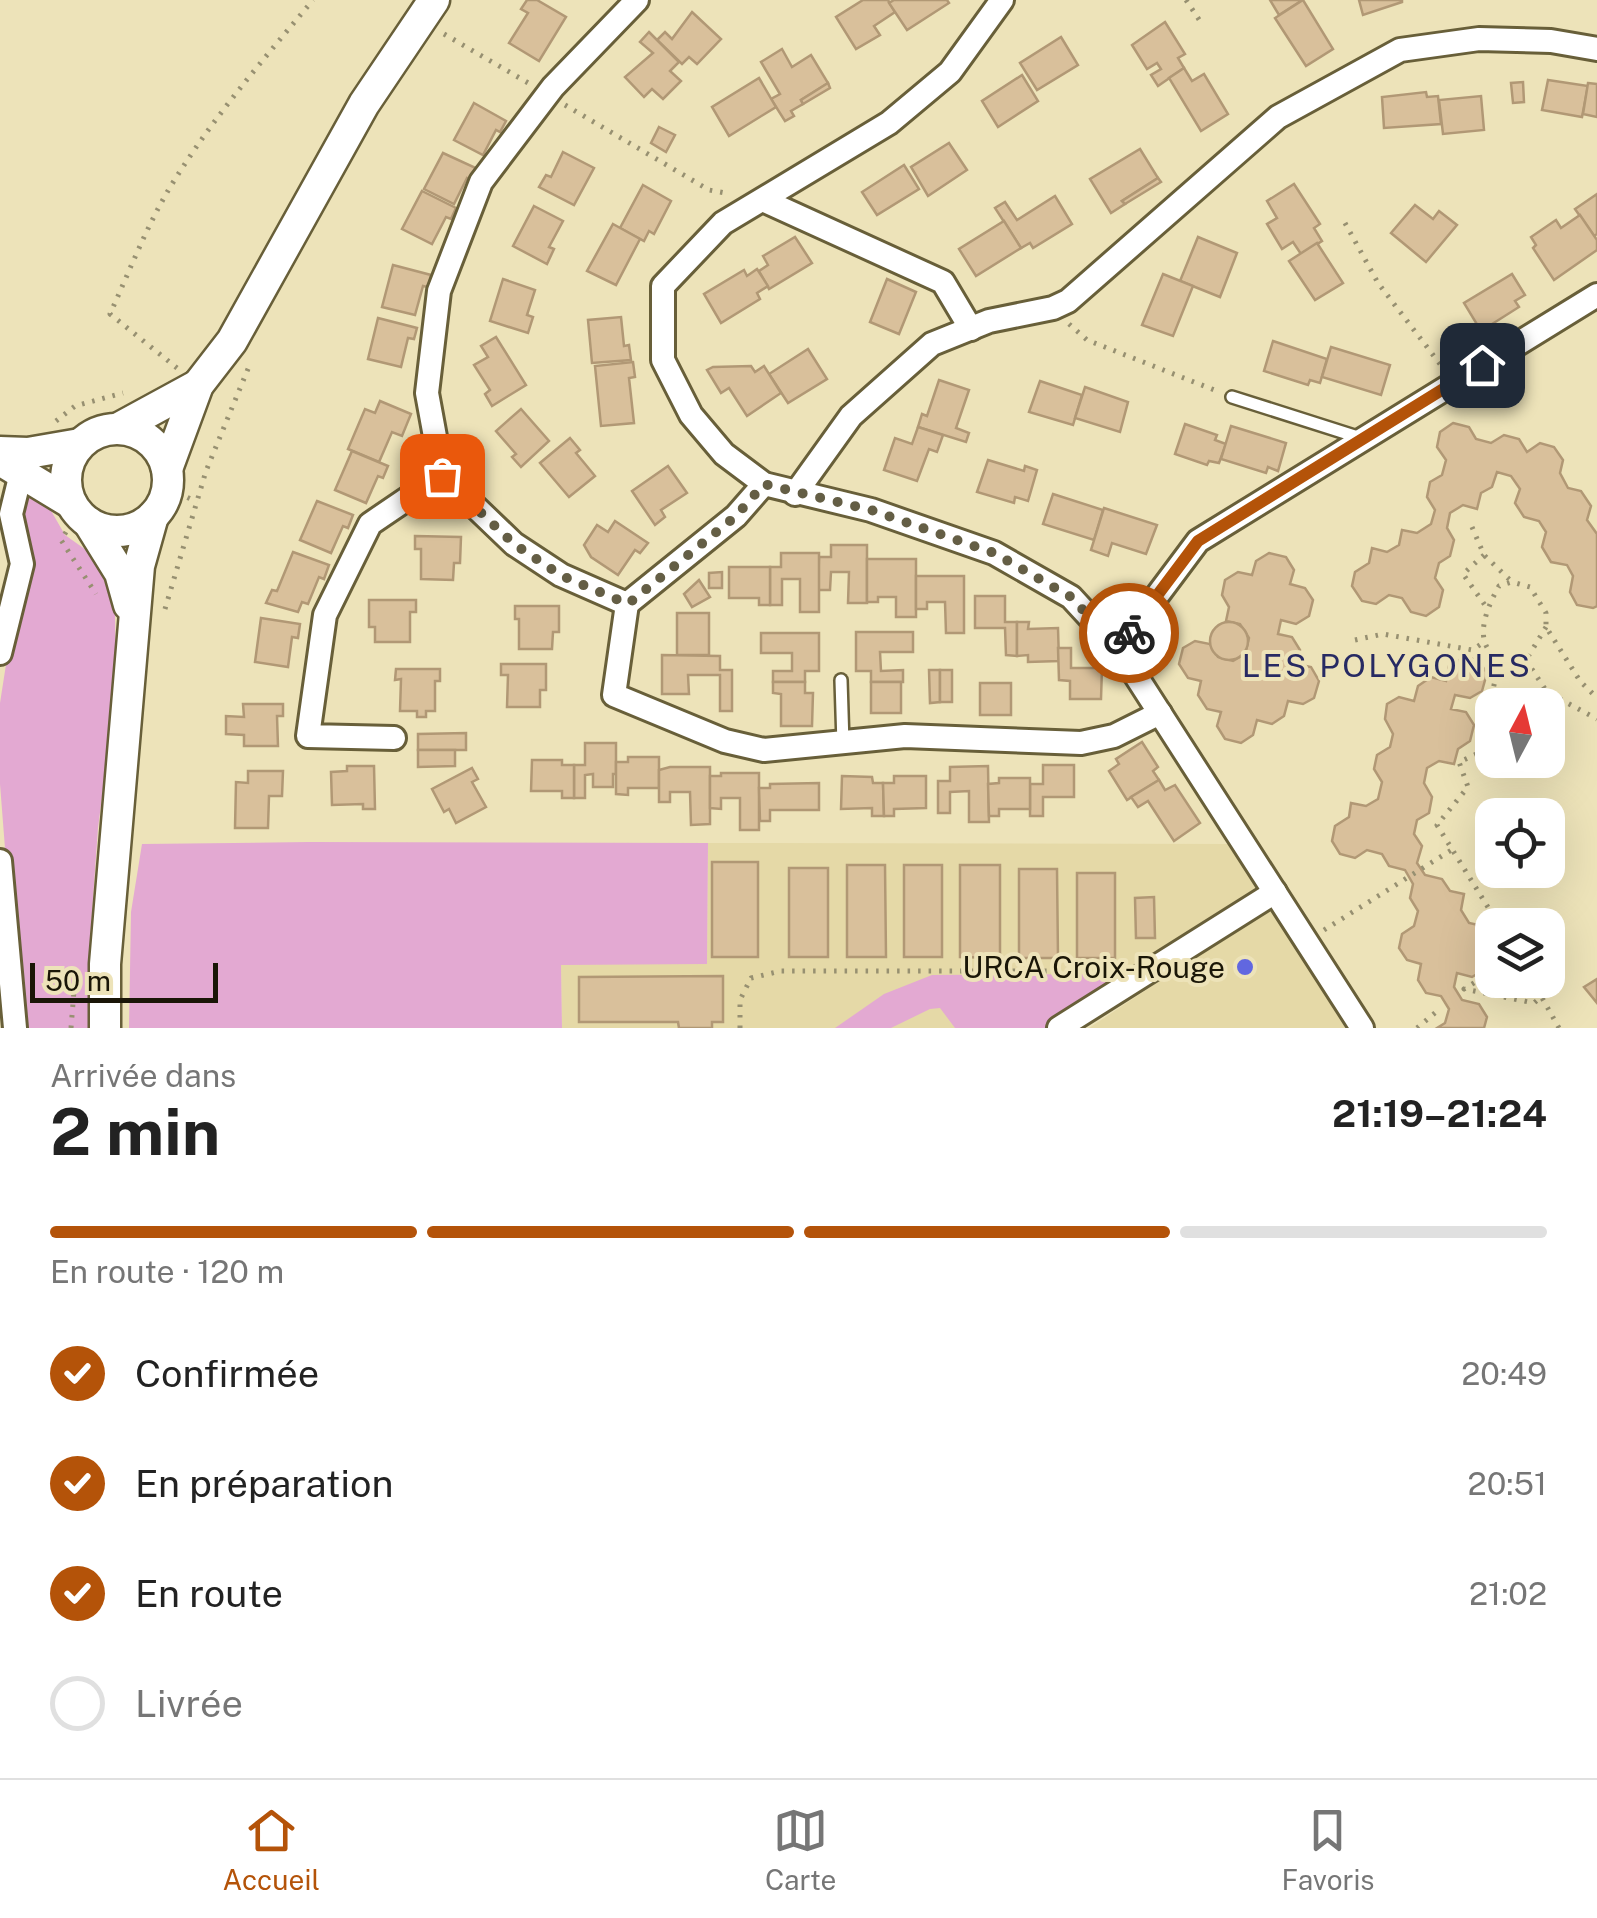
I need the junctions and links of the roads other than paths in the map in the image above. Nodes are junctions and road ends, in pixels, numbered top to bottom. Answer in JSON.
{"nodes":[{"id":1,"x":637,"y":0,"type":"edge"},
{"id":2,"x":1002,"y":0,"type":"edge"},
{"id":3,"x":426,"y":9,"type":"edge"},
{"id":4,"x":1597,"y":49,"type":"edge"},
{"id":5,"x":763,"y":200,"type":"junction"},
{"id":6,"x":1597,"y":294,"type":"edge"},
{"id":7,"x":971,"y":329,"type":"junction"},
{"id":8,"x":185,"y":373,"type":"junction"},
{"id":9,"x":1232,"y":397,"type":"road end"},
{"id":10,"x":118,"y":428,"type":"junction"},
{"id":11,"x":1361,"y":438,"type":"junction"},
{"id":12,"x":80,"y":444,"type":"junction"},
{"id":13,"x":7,"y":462,"type":"edge"},
{"id":14,"x":442,"y":476,"type":"junction"},
{"id":15,"x":168,"y":478,"type":"junction"},
{"id":16,"x":764,"y":484,"type":"junction"},
{"id":17,"x":795,"y":494,"type":"junction"},
{"id":18,"x":80,"y":513,"type":"junction"},
{"id":19,"x":153,"y":516,"type":"junction"},
{"id":20,"x":628,"y":604,"type":"junction"},
{"id":21,"x":136,"y":630,"type":"junction"},
{"id":22,"x":1118,"y":648,"type":"junction"},
{"id":23,"x":0,"y":653,"type":"edge"},
{"id":24,"x":842,"y":680,"type":"dead end"},
{"id":25,"x":1160,"y":713,"type":"junction"},
{"id":26,"x":394,"y":738,"type":"dead end"},
{"id":27,"x":843,"y":744,"type":"junction"},
{"id":28,"x":0,"y":861,"type":"edge"},
{"id":29,"x":1275,"y":892,"type":"junction"},
{"id":30,"x":15,"y":1028,"type":"edge"},
{"id":31,"x":105,"y":1028,"type":"edge"},
{"id":32,"x":1059,"y":1028,"type":"edge"},
{"id":33,"x":1362,"y":1028,"type":"edge"}],
"edges":[{"from":1,"to":14,"type":"street"},
{"from":2,"to":5,"type":"street"},
{"from":3,"to":8,"type":"street"},
{"from":4,"to":7,"type":"street"},
{"from":5,"to":7,"type":"street"},
{"from":5,"to":16,"type":"street"},
{"from":6,"to":11,"type":"street"},
{"from":7,"to":17,"type":"street"},
{"from":8,"to":10,"type":"street"},
{"from":8,"to":15,"type":"street"},
{"from":9,"to":11,"type":"lane"},
{"from":10,"to":12,"type":"street"},
{"from":10,"to":15,"type":"street"},
{"from":11,"to":22,"type":"street"},
{"from":12,"to":13,"type":"street"},
{"from":12,"to":18,"type":"street"},
{"from":13,"to":18,"type":"street"},
{"from":13,"to":23,"type":"street"},
{"from":14,"to":20,"type":"street"},
{"from":14,"to":26,"type":"street"},
{"from":15,"to":19,"type":"street"},
{"from":16,"to":17,"type":"street"},
{"from":16,"to":20,"type":"street"},
{"from":17,"to":22,"type":"street"},
{"from":18,"to":19,"type":"street"},
{"from":18,"to":21,"type":"street"},
{"from":19,"to":21,"type":"street"},
{"from":20,"to":27,"type":"street"},
{"from":21,"to":31,"type":"street"},
{"from":22,"to":25,"type":"street"},
{"from":24,"to":27,"type":"lane"},
{"from":25,"to":27,"type":"street"},
{"from":25,"to":29,"type":"street"},
{"from":28,"to":30,"type":"street"},
{"from":29,"to":32,"type":"street"},
{"from":29,"to":33,"type":"street"}]}
